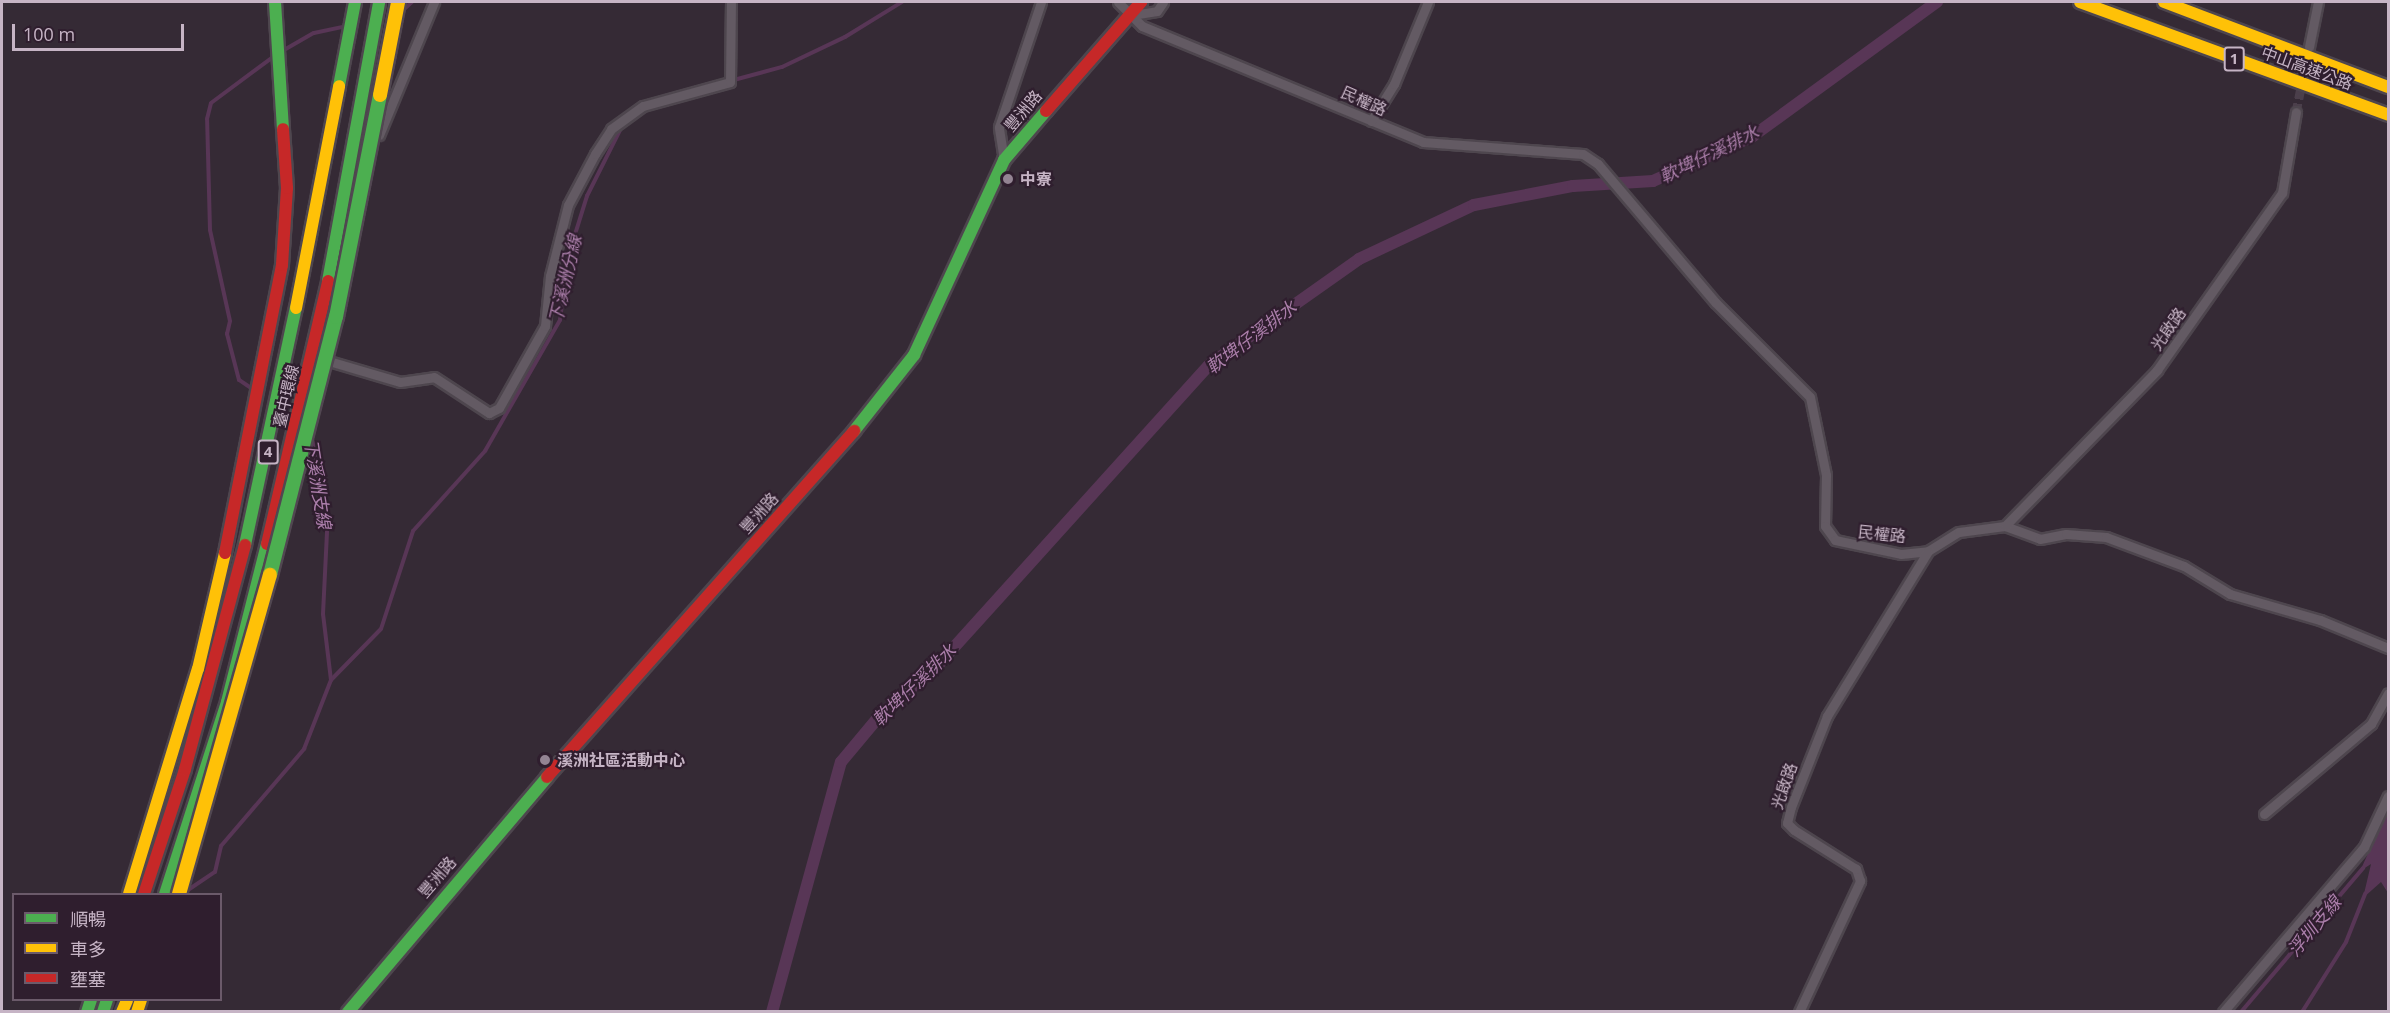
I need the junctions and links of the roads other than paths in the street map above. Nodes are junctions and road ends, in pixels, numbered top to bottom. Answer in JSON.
{"nodes":[{"id":1,"x":275,"y":2,"type":"edge"},
{"id":2,"x":356,"y":2,"type":"edge"},
{"id":3,"x":379,"y":2,"type":"edge"},
{"id":4,"x":398,"y":2,"type":"edge"},
{"id":5,"x":434,"y":2,"type":"edge"},
{"id":6,"x":731,"y":2,"type":"edge"},
{"id":7,"x":1041,"y":2,"type":"edge"},
{"id":8,"x":1118,"y":2,"type":"edge"},
{"id":9,"x":1141,"y":2,"type":"edge"},
{"id":10,"x":1163,"y":2,"type":"edge"},
{"id":11,"x":1428,"y":2,"type":"edge"},
{"id":12,"x":2080,"y":2,"type":"edge"},
{"id":13,"x":2164,"y":2,"type":"edge"},
{"id":14,"x":2318,"y":2,"type":"edge"},
{"id":15,"x":1132,"y":15,"type":"junction"},
{"id":16,"x":2309,"y":47,"type":"tunnel mouth"},
{"id":17,"x":2388,"y":87,"type":"edge"},
{"id":18,"x":2296,"y":112,"type":"tunnel mouth"},
{"id":19,"x":2388,"y":115,"type":"edge"},
{"id":20,"x":1371,"y":121,"type":"junction"},
{"id":21,"x":1004,"y":160,"type":"junction"},
{"id":22,"x":322,"y":359,"type":"junction"},
{"id":23,"x":2005,"y":526,"type":"junction"},
{"id":24,"x":1928,"y":551,"type":"junction"},
{"id":25,"x":2388,"y":648,"type":"edge"},
{"id":26,"x":2388,"y":693,"type":"edge"},
{"id":27,"x":2388,"y":796,"type":"edge"},
{"id":28,"x":2264,"y":814,"type":"dead end"},
{"id":29,"x":181,"y":890,"type":"edge"},
{"id":30,"x":129,"y":893,"type":"edge"},
{"id":31,"x":144,"y":893,"type":"edge"},
{"id":32,"x":165,"y":893,"type":"edge"},
{"id":33,"x":348,"y":1011,"type":"edge"},
{"id":34,"x":1799,"y":1011,"type":"edge"},
{"id":35,"x":2223,"y":1011,"type":"edge"}],
"edges":[{"from":1,"to":30,"type":"main road"},
{"from":2,"to":31,"type":"main road","name":"臺中環線","number":"4"},
{"from":3,"to":32,"type":"main road","name":"臺中環線","number":"4"},
{"from":4,"to":29,"type":"main road","bridge":true},
{"from":5,"to":22,"type":"street"},
{"from":6,"to":22,"type":"street"},
{"from":7,"to":21,"type":"street"},
{"from":8,"to":15,"type":"street","name":"民權路"},
{"from":9,"to":15,"type":"main road","name":"豐洲路"},
{"from":10,"to":15,"type":"street"},
{"from":11,"to":20,"type":"street"},
{"from":12,"to":19,"type":"main road","name":"中山高速公路","number":"1"},
{"from":13,"to":17,"type":"main road","name":"中山高速公路","number":"1"},
{"from":14,"to":16,"type":"street"},
{"from":15,"to":20,"type":"street","name":"民權路"},
{"from":15,"to":21,"type":"main road","name":"豐洲路"},
{"from":18,"to":23,"type":"street","name":"光啟路"},
{"from":20,"to":24,"type":"street","name":"民權路"},
{"from":21,"to":33,"type":"main road","name":"豐洲路"},
{"from":22,"to":29,"type":"street"},
{"from":23,"to":24,"type":"street","name":"民權路"},
{"from":23,"to":25,"type":"street","name":"民權路"},
{"from":24,"to":34,"type":"street","name":"光啟路"},
{"from":26,"to":28,"type":"street"},
{"from":27,"to":35,"type":"street"}]}
